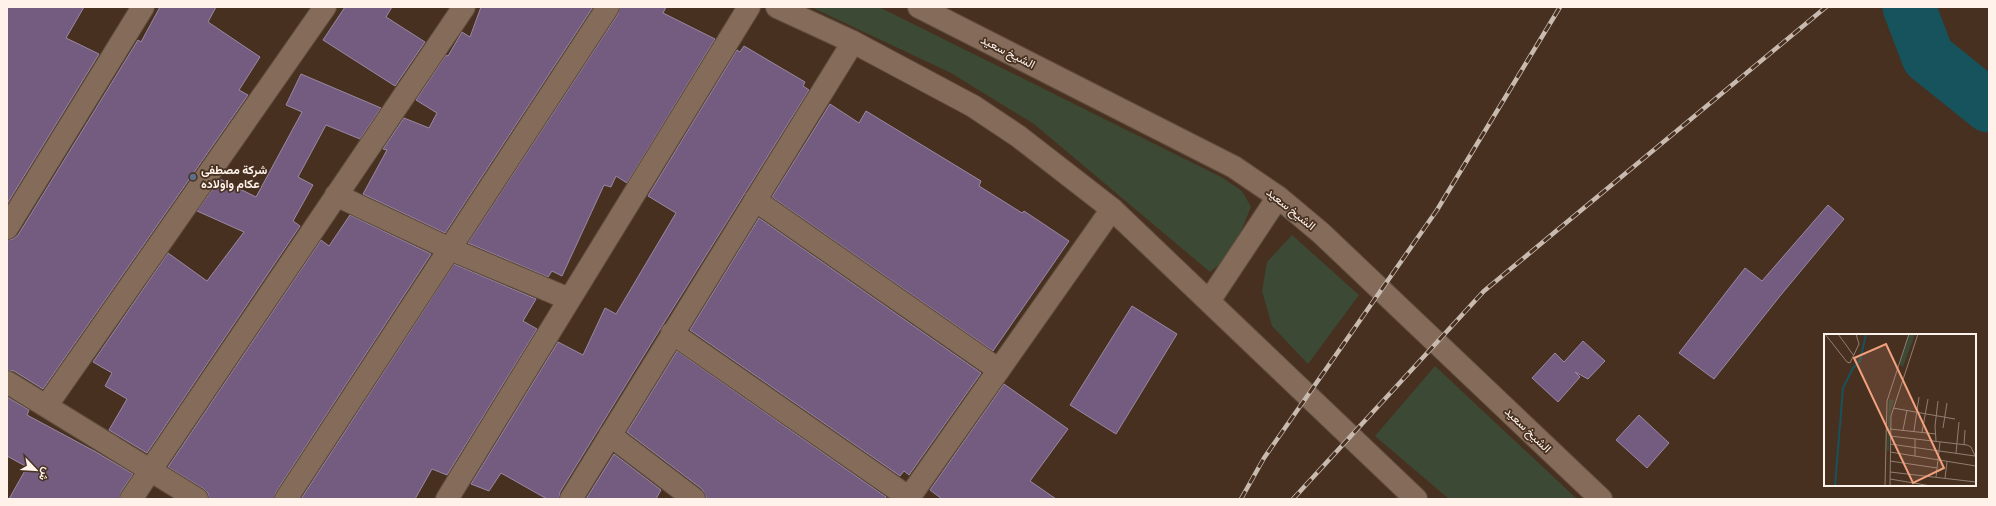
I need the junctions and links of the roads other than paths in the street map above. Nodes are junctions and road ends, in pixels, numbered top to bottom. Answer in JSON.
{"nodes":[{"id":1,"x":143,"y":7,"type":"edge"},
{"id":2,"x":324,"y":7,"type":"edge"},
{"id":3,"x":464,"y":7,"type":"edge"},
{"id":4,"x":608,"y":7,"type":"edge"},
{"id":5,"x":749,"y":7,"type":"edge"},
{"id":6,"x":777,"y":7,"type":"edge"},
{"id":7,"x":919,"y":7,"type":"edge"},
{"id":8,"x":853,"y":42,"type":"junction"},
{"id":9,"x":336,"y":195,"type":"junction"},
{"id":10,"x":1278,"y":197,"type":"junction"},
{"id":11,"x":755,"y":200,"type":"junction"},
{"id":12,"x":1112,"y":209,"type":"junction"},
{"id":13,"x":7,"y":228,"type":"edge"},
{"id":14,"x":450,"y":249,"type":"junction"},
{"id":15,"x":569,"y":299,"type":"junction"},
{"id":16,"x":1209,"y":301,"type":"junction"},
{"id":17,"x":672,"y":333,"type":"junction"},
{"id":18,"x":999,"y":370,"type":"junction"},
{"id":19,"x":7,"y":382,"type":"edge"},
{"id":20,"x":47,"y":405,"type":"junction"},
{"id":21,"x":610,"y":435,"type":"junction"},
{"id":22,"x":151,"y":470,"type":"junction"},
{"id":23,"x":131,"y":499,"type":"edge"},
{"id":24,"x":197,"y":499,"type":"edge"},
{"id":25,"x":286,"y":499,"type":"edge"},
{"id":26,"x":447,"y":499,"type":"edge"},
{"id":27,"x":571,"y":499,"type":"edge"},
{"id":28,"x":694,"y":499,"type":"edge"},
{"id":29,"x":909,"y":499,"type":"edge"},
{"id":30,"x":1416,"y":499,"type":"edge"},
{"id":31,"x":1601,"y":499,"type":"edge"}],
"edges":[{"from":1,"to":13,"type":"street"},
{"from":2,"to":20,"type":"street"},
{"from":3,"to":9,"type":"street"},
{"from":4,"to":14,"type":"street"},
{"from":5,"to":15,"type":"street"},
{"from":6,"to":8,"type":"street"},
{"from":7,"to":10,"type":"street","name":"الشيخ سعيد"},
{"from":8,"to":11,"type":"street"},
{"from":8,"to":12,"type":"street"},
{"from":9,"to":14,"type":"street"},
{"from":9,"to":22,"type":"street"},
{"from":10,"to":16,"type":"street"},
{"from":10,"to":31,"type":"street","name":"الشيخ سعيد"},
{"from":11,"to":17,"type":"street"},
{"from":11,"to":18,"type":"street"},
{"from":12,"to":16,"type":"street"},
{"from":12,"to":18,"type":"street"},
{"from":14,"to":15,"type":"street"},
{"from":14,"to":25,"type":"street"},
{"from":15,"to":26,"type":"street"},
{"from":16,"to":30,"type":"street"},
{"from":17,"to":21,"type":"street"},
{"from":17,"to":29,"type":"street"},
{"from":18,"to":29,"type":"street"},
{"from":19,"to":20,"type":"street"},
{"from":20,"to":22,"type":"street"},
{"from":21,"to":27,"type":"street"},
{"from":21,"to":28,"type":"street"},
{"from":22,"to":23,"type":"street"},
{"from":22,"to":24,"type":"street"}]}
